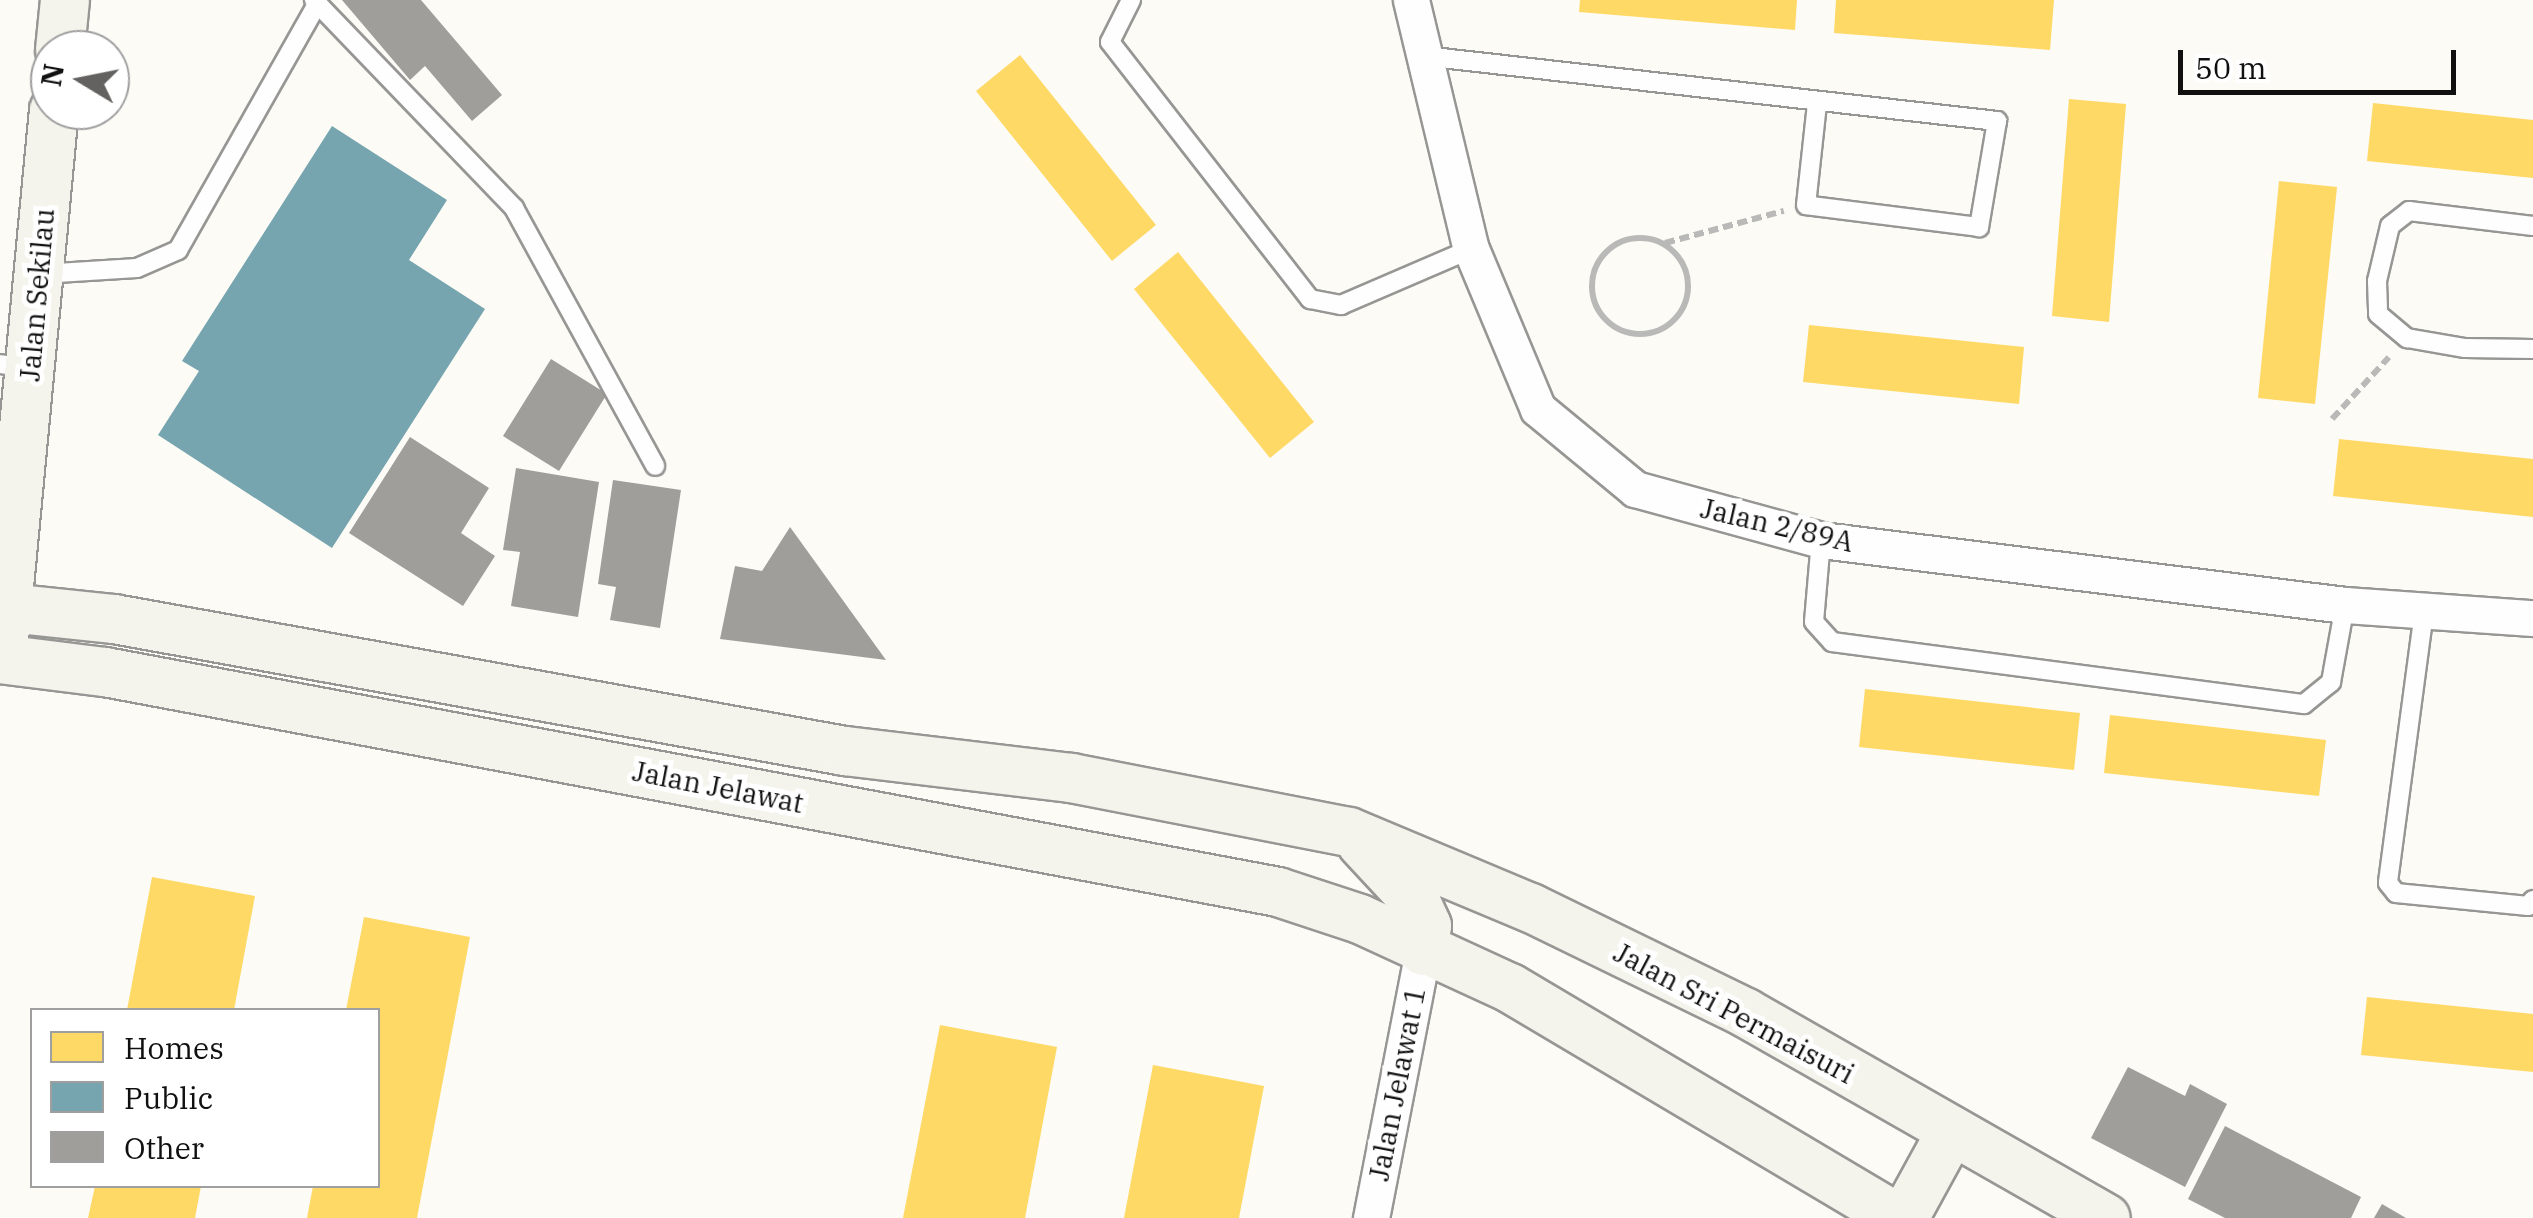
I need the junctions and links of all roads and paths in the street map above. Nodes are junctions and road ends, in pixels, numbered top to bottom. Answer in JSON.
{"nodes":[{"id":1,"x":64,"y":0,"type":"edge"},
{"id":2,"x":1131,"y":0,"type":"edge"},
{"id":3,"x":1411,"y":0,"type":"edge"},
{"id":4,"x":316,"y":2,"type":"edge"},
{"id":5,"x":62,"y":30,"type":"edge"},
{"id":6,"x":1424,"y":56,"type":"junction"},
{"id":7,"x":1816,"y":103,"type":"junction"},
{"id":8,"x":52,"y":130,"type":"edge"},
{"id":9,"x":1806,"y":205,"type":"junction"},
{"id":10,"x":2533,"y":226,"type":"edge"},
{"id":11,"x":1664,"y":244,"type":"junction"},
{"id":12,"x":1470,"y":248,"type":"junction"},
{"id":13,"x":39,"y":274,"type":"junction"},
{"id":14,"x":2407,"y":338,"type":"junction"},
{"id":15,"x":2533,"y":349,"type":"edge"},
{"id":16,"x":15,"y":366,"type":"edge"},
{"id":17,"x":2332,"y":419,"type":"dead end"},
{"id":18,"x":654,"y":466,"type":"dead end"},
{"id":19,"x":1821,"y":540,"type":"junction"},
{"id":20,"x":2345,"y":605,"type":"junction"},
{"id":21,"x":4,"y":608,"type":"edge"},
{"id":22,"x":2424,"y":612,"type":"junction"},
{"id":23,"x":2533,"y":618,"type":"edge"},
{"id":24,"x":1,"y":660,"type":"edge"},
{"id":25,"x":1350,"y":832,"type":"junction"},
{"id":26,"x":2533,"y":900,"type":"edge"},
{"id":27,"x":1531,"y":908,"type":"junction"},
{"id":28,"x":1423,"y":951,"type":"junction"},
{"id":29,"x":1951,"y":1132,"type":"junction"},
{"id":30,"x":1371,"y":1218,"type":"edge"},
{"id":31,"x":1900,"y":1218,"type":"edge"},
{"id":32,"x":2106,"y":1218,"type":"edge"}],
"edges":[{"from":1,"to":5,"type":"street"},
{"from":2,"to":12,"type":"lane"},
{"from":3,"to":6,"type":"street","name":"Jalan 2/89A"},
{"from":4,"to":13,"type":"lane"},
{"from":4,"to":18,"type":"lane"},
{"from":6,"to":7,"type":"lane"},
{"from":6,"to":12,"type":"street","name":"Jalan 2/89A"},
{"from":7,"to":9,"type":"lane"},
{"from":7,"to":9,"type":"lane"},
{"from":8,"to":13,"type":"street","name":"Jalan Sekilau"},
{"from":9,"to":11,"type":"path"},
{"from":10,"to":14,"type":"lane"},
{"from":11,"to":11,"type":"path"},
{"from":12,"to":19,"type":"street","name":"Jalan 2/89A"},
{"from":13,"to":16,"type":"street","name":"Jalan Sekilau"},
{"from":14,"to":15,"type":"lane"},
{"from":14,"to":17,"type":"path"},
{"from":16,"to":21,"type":"street","name":"Jalan Sekilau"},
{"from":19,"to":20,"type":"street","name":"Jalan 2/89A"},
{"from":19,"to":20,"type":"lane"},
{"from":20,"to":22,"type":"street","name":"Jalan 2/89A"},
{"from":21,"to":24,"type":"street","name":"Jalan Sekilau"},
{"from":21,"to":25,"type":"street","name":"Jalan Jelawat"},
{"from":22,"to":23,"type":"street","name":"Jalan 2/89A"},
{"from":22,"to":26,"type":"lane"},
{"from":24,"to":28,"type":"street","name":"Jalan Jelawat"},
{"from":25,"to":27,"type":"street","name":"Jalan Sri Permaisuri"},
{"from":25,"to":28,"type":"street"},
{"from":27,"to":28,"type":"street"},
{"from":27,"to":29,"type":"street","name":"Jalan Sri Permaisuri"},
{"from":28,"to":30,"type":"street","name":"Jalan Jelawat 1"},
{"from":28,"to":31,"type":"street"},
{"from":29,"to":31,"type":"street"},
{"from":29,"to":32,"type":"street","name":"Jalan Sri Permaisuri"}]}
